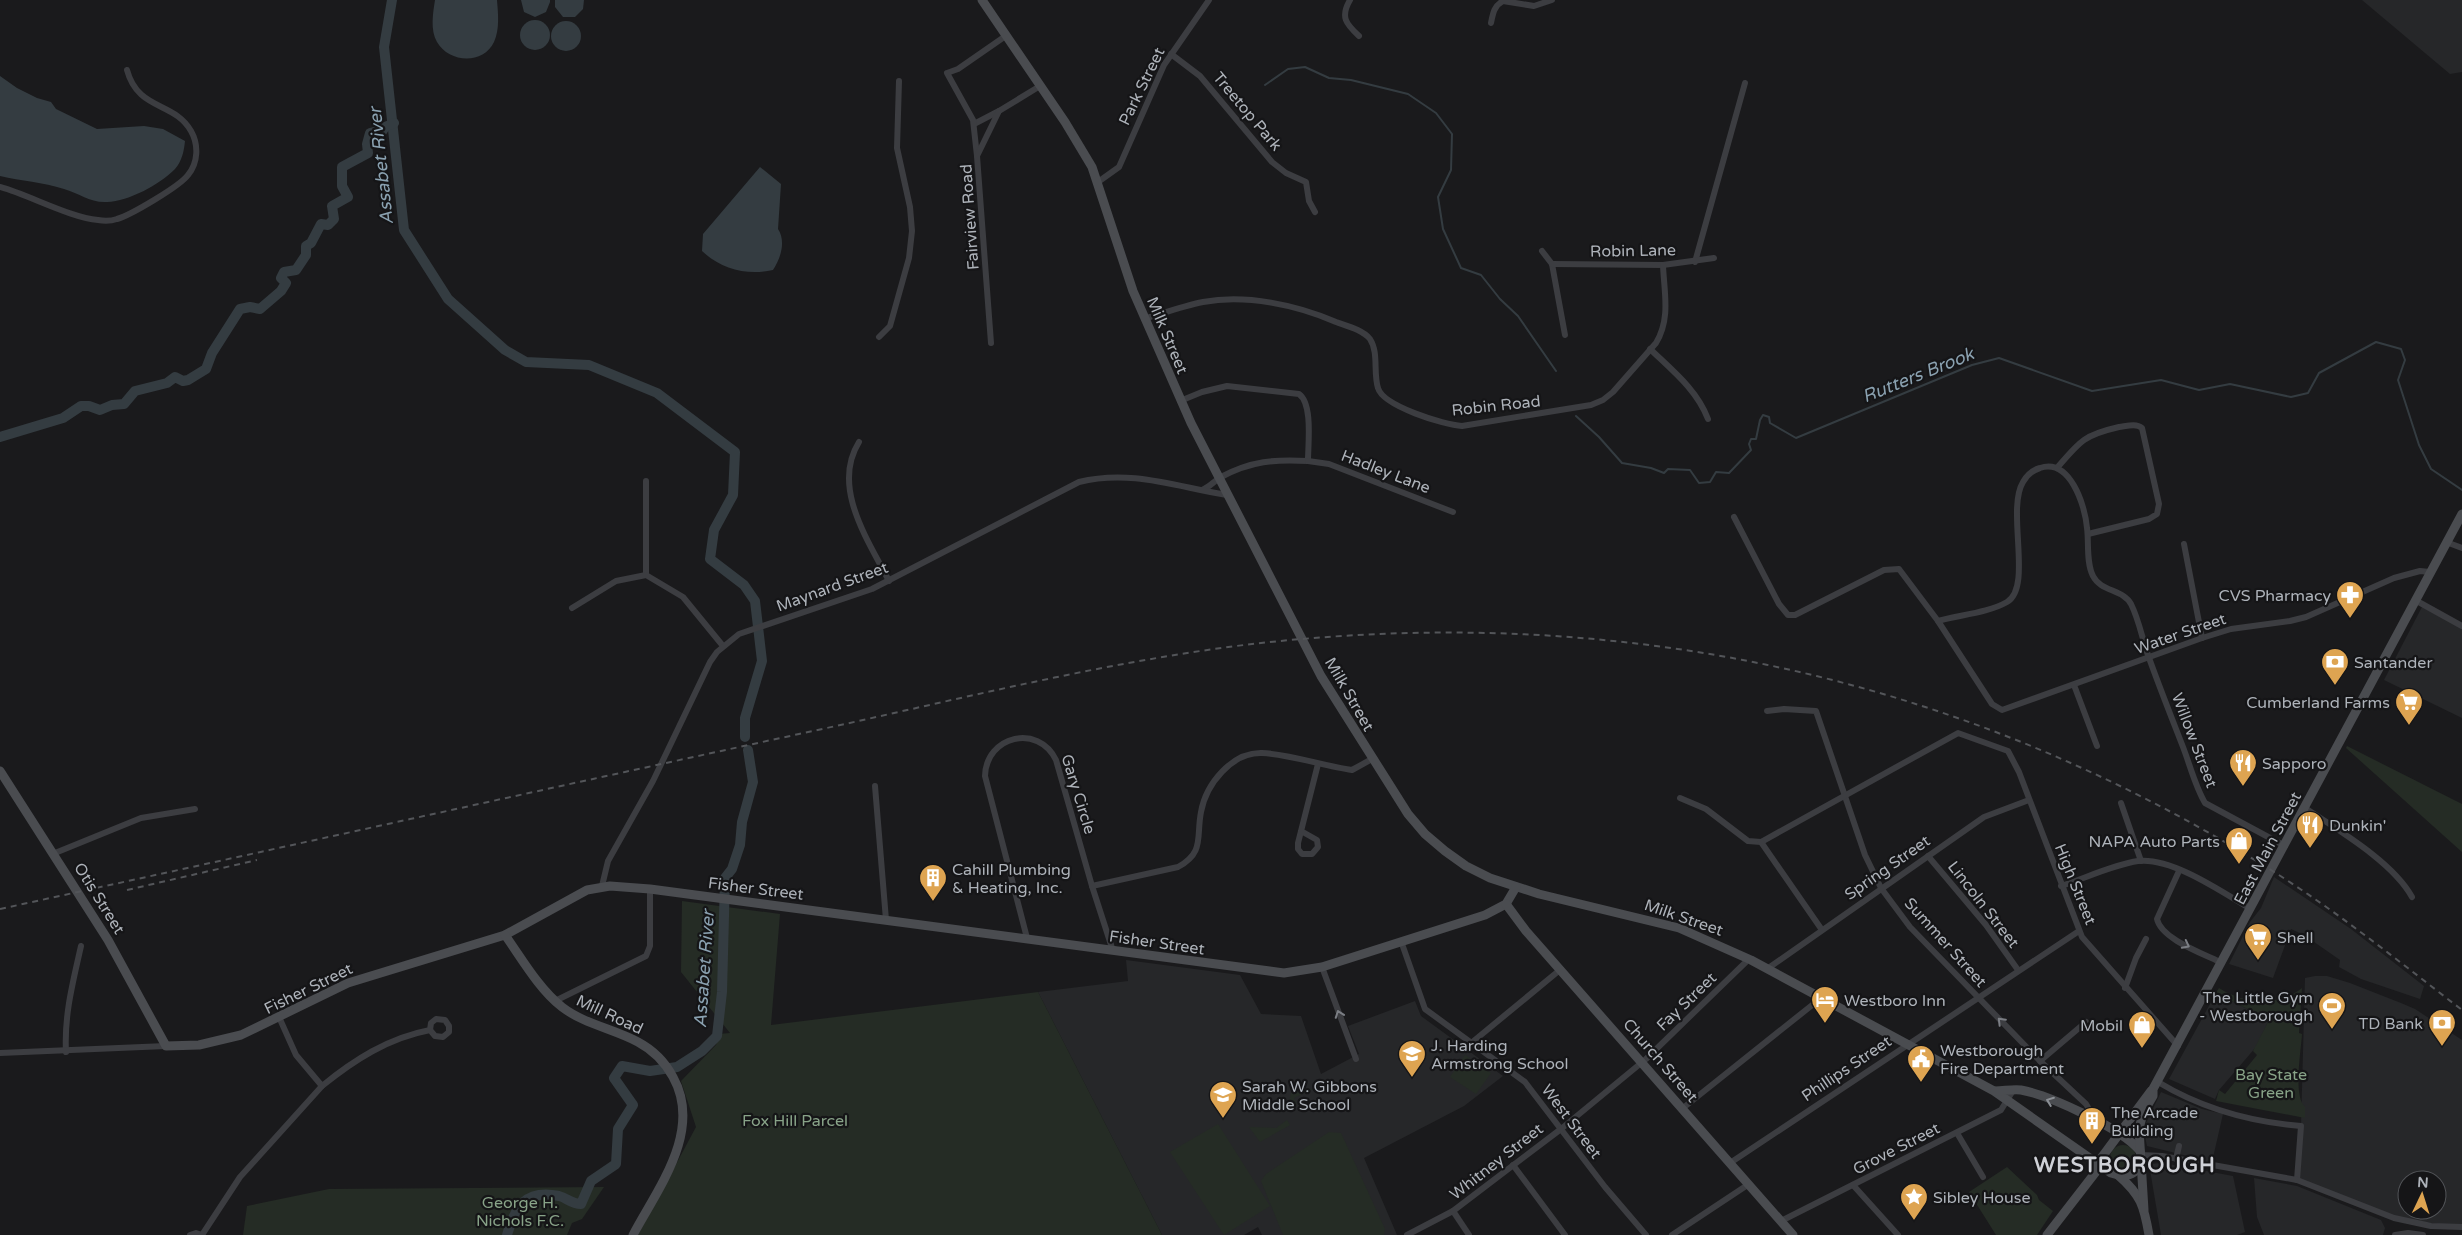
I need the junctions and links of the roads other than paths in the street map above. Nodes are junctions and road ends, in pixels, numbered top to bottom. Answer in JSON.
{"nodes":[{"id":1,"x":982,"y":0,"type":"edge"},
{"id":2,"x":1209,"y":0,"type":"edge"},
{"id":3,"x":1350,"y":0,"type":"edge"},
{"id":4,"x":1552,"y":0,"type":"edge"},
{"id":5,"x":1491,"y":23,"type":"dead end"},
{"id":6,"x":1007,"y":35,"type":"junction"},
{"id":7,"x":1359,"y":36,"type":"dead end"},
{"id":8,"x":1171,"y":54,"type":"junction"},
{"id":9,"x":127,"y":70,"type":"dead end"},
{"id":10,"x":899,"y":82,"type":"dead end"},
{"id":11,"x":1745,"y":83,"type":"dead end"},
{"id":12,"x":1040,"y":86,"type":"junction"},
{"id":13,"x":1000,"y":111,"type":"junction"},
{"id":14,"x":974,"y":124,"type":"junction"},
{"id":15,"x":977,"y":156,"type":"junction"},
{"id":16,"x":1098,"y":182,"type":"junction"},
{"id":17,"x":0,"y":187,"type":"edge"},
{"id":18,"x":1315,"y":212,"type":"dead end"},
{"id":19,"x":1542,"y":251,"type":"dead end"},
{"id":20,"x":1714,"y":258,"type":"dead end"},
{"id":21,"x":1695,"y":262,"type":"junction"},
{"id":22,"x":1552,"y":264,"type":"junction"},
{"id":23,"x":1663,"y":265,"type":"junction"},
{"id":24,"x":1144,"y":319,"type":"junction"},
{"id":25,"x":1565,"y":335,"type":"dead end"},
{"id":26,"x":879,"y":337,"type":"dead end"},
{"id":27,"x":991,"y":343,"type":"dead end"},
{"id":28,"x":1650,"y":349,"type":"junction"},
{"id":29,"x":1180,"y":401,"type":"junction"},
{"id":30,"x":1708,"y":419,"type":"dead end"},
{"id":31,"x":859,"y":442,"type":"dead end"},
{"id":32,"x":1308,"y":461,"type":"junction"},
{"id":33,"x":2057,"y":468,"type":"junction"},
{"id":34,"x":1219,"y":478,"type":"junction"},
{"id":35,"x":646,"y":481,"type":"dead end"},
{"id":36,"x":1201,"y":490,"type":"junction"},
{"id":37,"x":1227,"y":495,"type":"junction"},
{"id":38,"x":1454,"y":512,"type":"dead end"},
{"id":39,"x":2462,"y":514,"type":"edge"},
{"id":40,"x":1734,"y":517,"type":"dead end"},
{"id":41,"x":2088,"y":534,"type":"junction"},
{"id":42,"x":2446,"y":542,"type":"junction"},
{"id":43,"x":2184,"y":544,"type":"dead end"},
{"id":44,"x":2462,"y":548,"type":"edge"},
{"id":45,"x":2430,"y":572,"type":"junction"},
{"id":46,"x":646,"y":575,"type":"junction"},
{"id":47,"x":889,"y":581,"type":"junction"},
{"id":48,"x":2415,"y":600,"type":"junction"},
{"id":49,"x":572,"y":608,"type":"dead end"},
{"id":50,"x":1938,"y":621,"type":"junction"},
{"id":51,"x":2462,"y":626,"type":"edge"},
{"id":52,"x":2202,"y":638,"type":"junction"},
{"id":53,"x":723,"y":646,"type":"junction"},
{"id":54,"x":2149,"y":657,"type":"junction"},
{"id":55,"x":2074,"y":685,"type":"junction"},
{"id":56,"x":1767,"y":711,"type":"dead end"},
{"id":57,"x":2097,"y":746,"type":"dead end"},
{"id":58,"x":1372,"y":759,"type":"junction"},
{"id":59,"x":1318,"y":764,"type":"junction"},
{"id":60,"x":0,"y":771,"type":"edge"},
{"id":61,"x":875,"y":786,"type":"dead end"},
{"id":62,"x":1843,"y":797,"type":"junction"},
{"id":63,"x":1680,"y":798,"type":"dead end"},
{"id":64,"x":2030,"y":800,"type":"junction"},
{"id":65,"x":2120,"y":803,"type":"dead end"},
{"id":66,"x":2305,"y":808,"type":"junction"},
{"id":67,"x":195,"y":809,"type":"dead end"},
{"id":68,"x":1301,"y":831,"type":"dead end"},
{"id":69,"x":1761,"y":842,"type":"junction"},
{"id":70,"x":2285,"y":846,"type":"junction"},
{"id":71,"x":55,"y":853,"type":"junction"},
{"id":72,"x":1928,"y":856,"type":"junction"},
{"id":73,"x":2140,"y":861,"type":"junction"},
{"id":74,"x":2179,"y":871,"type":"junction"},
{"id":75,"x":602,"y":886,"type":"junction"},
{"id":76,"x":1092,"y":886,"type":"junction"},
{"id":77,"x":2061,"y":886,"type":"junction"},
{"id":78,"x":1516,"y":887,"type":"junction"},
{"id":79,"x":1881,"y":888,"type":"junction"},
{"id":80,"x":650,"y":889,"type":"junction"},
{"id":81,"x":2412,"y":897,"type":"dead end"},
{"id":82,"x":1506,"y":904,"type":"junction"},
{"id":83,"x":2250,"y":909,"type":"junction"},
{"id":84,"x":886,"y":920,"type":"junction"},
{"id":85,"x":1822,"y":930,"type":"junction"},
{"id":86,"x":2080,"y":931,"type":"junction"},
{"id":87,"x":505,"y":935,"type":"junction"},
{"id":88,"x":1027,"y":938,"type":"junction"},
{"id":89,"x":2146,"y":938,"type":"dead end"},
{"id":90,"x":1401,"y":942,"type":"junction"},
{"id":91,"x":81,"y":946,"type":"dead end"},
{"id":92,"x":1113,"y":951,"type":"junction"},
{"id":93,"x":1749,"y":959,"type":"junction"},
{"id":94,"x":2222,"y":964,"type":"junction"},
{"id":95,"x":1322,"y":967,"type":"junction"},
{"id":96,"x":1767,"y":968,"type":"junction"},
{"id":97,"x":1561,"y":970,"type":"junction"},
{"id":98,"x":2018,"y":970,"type":"junction"},
{"id":99,"x":2125,"y":988,"type":"junction"},
{"id":100,"x":1978,"y":997,"type":"junction"},
{"id":101,"x":1821,"y":998,"type":"junction"},
{"id":102,"x":555,"y":1001,"type":"junction"},
{"id":103,"x":279,"y":1017,"type":"junction"},
{"id":104,"x":2086,"y":1022,"type":"dead end"},
{"id":105,"x":430,"y":1030,"type":"dead end"},
{"id":106,"x":1470,"y":1044,"type":"junction"},
{"id":107,"x":1907,"y":1044,"type":"junction"},
{"id":108,"x":166,"y":1046,"type":"junction"},
{"id":109,"x":2178,"y":1046,"type":"junction"},
{"id":110,"x":66,"y":1052,"type":"junction"},
{"id":111,"x":0,"y":1053,"type":"edge"},
{"id":112,"x":1356,"y":1059,"type":"dead end"},
{"id":113,"x":2040,"y":1060,"type":"junction"},
{"id":114,"x":1642,"y":1062,"type":"junction"},
{"id":115,"x":322,"y":1086,"type":"junction"},
{"id":116,"x":2156,"y":1086,"type":"junction"},
{"id":117,"x":2014,"y":1089,"type":"junction"},
{"id":118,"x":1994,"y":1090,"type":"junction"},
{"id":119,"x":2009,"y":1101,"type":"junction"},
{"id":120,"x":1682,"y":1108,"type":"junction"},
{"id":121,"x":2131,"y":1118,"type":"junction"},
{"id":122,"x":2095,"y":1119,"type":"junction"},
{"id":123,"x":2106,"y":1125,"type":"junction"},
{"id":124,"x":1561,"y":1128,"type":"junction"},
{"id":125,"x":1957,"y":1133,"type":"junction"},
{"id":126,"x":2121,"y":1134,"type":"junction"},
{"id":127,"x":2130,"y":1142,"type":"junction"},
{"id":128,"x":2179,"y":1146,"type":"dead end"},
{"id":129,"x":2111,"y":1148,"type":"junction"},
{"id":130,"x":2141,"y":1157,"type":"junction"},
{"id":131,"x":2176,"y":1159,"type":"junction"},
{"id":132,"x":1730,"y":1163,"type":"junction"},
{"id":133,"x":1513,"y":1165,"type":"junction"},
{"id":134,"x":2098,"y":1167,"type":"junction"},
{"id":135,"x":2116,"y":1174,"type":"junction"},
{"id":136,"x":1983,"y":1177,"type":"dead end"},
{"id":137,"x":2297,"y":1180,"type":"junction"},
{"id":138,"x":1748,"y":1184,"type":"junction"},
{"id":139,"x":1853,"y":1185,"type":"junction"},
{"id":140,"x":2144,"y":1210,"type":"junction"},
{"id":141,"x":1453,"y":1211,"type":"junction"},
{"id":142,"x":1781,"y":1221,"type":"junction"},
{"id":143,"x":2462,"y":1227,"type":"edge"},
{"id":144,"x":190,"y":1235,"type":"edge"},
{"id":145,"x":202,"y":1235,"type":"edge"},
{"id":146,"x":633,"y":1235,"type":"edge"},
{"id":147,"x":1407,"y":1235,"type":"edge"},
{"id":148,"x":1469,"y":1235,"type":"edge"},
{"id":149,"x":1565,"y":1235,"type":"edge"},
{"id":150,"x":1646,"y":1235,"type":"edge"},
{"id":151,"x":1672,"y":1235,"type":"edge"},
{"id":152,"x":1793,"y":1235,"type":"edge"},
{"id":153,"x":1898,"y":1235,"type":"edge"},
{"id":154,"x":2047,"y":1235,"type":"edge"},
{"id":155,"x":2150,"y":1235,"type":"edge"},
{"id":156,"x":2395,"y":1235,"type":"edge"},
{"id":157,"x":2423,"y":1235,"type":"edge"}],
"edges":[{"from":1,"to":6,"type":"main road","name":"Milk Street"},
{"from":2,"to":8,"type":"street","name":"Park Street"},
{"from":3,"to":7,"type":"street"},
{"from":4,"to":5,"type":"street"},
{"from":6,"to":12,"type":"main road","name":"Milk Street"},
{"from":6,"to":14,"type":"street"},
{"from":8,"to":16,"type":"street","name":"Park Street"},
{"from":8,"to":18,"type":"street","name":"Treetop Park"},
{"from":9,"to":17,"type":"street"},
{"from":10,"to":26,"type":"street"},
{"from":11,"to":21,"type":"street"},
{"from":12,"to":13,"type":"street"},
{"from":12,"to":16,"type":"main road","name":"Milk Street"},
{"from":13,"to":14,"type":"street"},
{"from":13,"to":15,"type":"street","name":"Fairview Road"},
{"from":14,"to":15,"type":"street"},
{"from":15,"to":27,"type":"street","name":"Fairview Road"},
{"from":16,"to":24,"type":"main road","name":"Milk Street"},
{"from":19,"to":22,"type":"street"},
{"from":20,"to":21,"type":"street","name":"Robin Lane"},
{"from":21,"to":23,"type":"street","name":"Robin Lane"},
{"from":22,"to":23,"type":"street","name":"Robin Lane"},
{"from":22,"to":25,"type":"street"},
{"from":23,"to":28,"type":"street","name":"Robin Road"},
{"from":24,"to":28,"type":"street","name":"Robin Road"},
{"from":24,"to":29,"type":"main road","name":"Milk Street"},
{"from":28,"to":30,"type":"street"},
{"from":29,"to":32,"type":"street"},
{"from":29,"to":34,"type":"main road","name":"Milk Street"},
{"from":31,"to":47,"type":"street"},
{"from":32,"to":34,"type":"street","name":"Hadley Lane"},
{"from":32,"to":38,"type":"street","name":"Hadley Lane"},
{"from":33,"to":41,"type":"street"},
{"from":33,"to":41,"type":"street"},
{"from":33,"to":50,"type":"street"},
{"from":34,"to":36,"type":"street"},
{"from":34,"to":37,"type":"main road","name":"Milk Street"},
{"from":35,"to":46,"type":"street"},
{"from":36,"to":37,"type":"street","name":"Maynard Street"},
{"from":36,"to":47,"type":"street","name":"Maynard Street"},
{"from":37,"to":58,"type":"main road","name":"Milk Street"},
{"from":39,"to":42,"type":"main road","name":"East Main Street"},
{"from":40,"to":50,"type":"street"},
{"from":41,"to":54,"type":"street","name":"Willow Street"},
{"from":42,"to":44,"type":"street"},
{"from":42,"to":45,"type":"main road","name":"East Main Street"},
{"from":43,"to":52,"type":"street"},
{"from":45,"to":48,"type":"main road","name":"East Main Street"},
{"from":45,"to":52,"type":"street","name":"Water Street"},
{"from":46,"to":49,"type":"street"},
{"from":46,"to":53,"type":"street"},
{"from":47,"to":53,"type":"street","name":"Maynard Street"},
{"from":48,"to":51,"type":"street"},
{"from":48,"to":66,"type":"main road","name":"East Main Street"},
{"from":50,"to":55,"type":"street","name":"Water Street"},
{"from":52,"to":54,"type":"street","name":"Water Street"},
{"from":53,"to":75,"type":"street","name":"Maynard Street"},
{"from":54,"to":55,"type":"street","name":"Water Street"},
{"from":54,"to":70,"type":"street","name":"Willow Street"},
{"from":55,"to":57,"type":"street"},
{"from":56,"to":62,"type":"street","name":"Summer Street"},
{"from":58,"to":59,"type":"street"},
{"from":58,"to":78,"type":"main road","name":"Milk Street"},
{"from":59,"to":68,"type":"street"},
{"from":59,"to":76,"type":"street"},
{"from":60,"to":71,"type":"main road","name":"Otis Street"},
{"from":61,"to":84,"type":"street"},
{"from":62,"to":64,"type":"street","name":"High Street"},
{"from":62,"to":69,"type":"street"},
{"from":62,"to":79,"type":"street","name":"Summer Street"},
{"from":63,"to":69,"type":"street"},
{"from":64,"to":72,"type":"street","name":"Spring Street"},
{"from":64,"to":77,"type":"street","name":"High Street"},
{"from":65,"to":73,"type":"street"},
{"from":66,"to":70,"type":"main road","name":"East Main Street"},
{"from":66,"to":81,"type":"street"},
{"from":67,"to":71,"type":"street"},
{"from":69,"to":85,"type":"street"},
{"from":70,"to":83,"type":"main road","name":"East Main Street"},
{"from":71,"to":108,"type":"main road","name":"Otis Street"},
{"from":72,"to":79,"type":"street","name":"Spring Street"},
{"from":72,"to":98,"type":"street","name":"Lincoln Street"},
{"from":73,"to":74,"type":"street"},
{"from":73,"to":77,"type":"street"},
{"from":74,"to":83,"type":"street"},
{"from":74,"to":94,"type":"street","one_way":true},
{"from":75,"to":80,"type":"main road","name":"Fisher Street"},
{"from":75,"to":87,"type":"main road","name":"Fisher Street"},
{"from":76,"to":88,"type":"street","name":"Gary Circle"},
{"from":76,"to":92,"type":"street","name":"Gary Circle"},
{"from":77,"to":86,"type":"street","name":"High Street"},
{"from":78,"to":82,"type":"main road"},
{"from":78,"to":93,"type":"main road","name":"Milk Street"},
{"from":79,"to":85,"type":"street","name":"Spring Street"},
{"from":79,"to":100,"type":"street","name":"Summer Street"},
{"from":80,"to":84,"type":"main road","name":"Fisher Street"},
{"from":80,"to":102,"type":"street"},
{"from":82,"to":90,"type":"main road","name":"Fisher Street"},
{"from":82,"to":97,"type":"main road","name":"Church Street"},
{"from":83,"to":94,"type":"main road","name":"East Main Street"},
{"from":84,"to":88,"type":"main road","name":"Fisher Street"},
{"from":85,"to":96,"type":"street","name":"Spring Street"},
{"from":86,"to":98,"type":"street","name":"Phillips Street"},
{"from":86,"to":99,"type":"street","name":"High Street"},
{"from":87,"to":102,"type":"main road","name":"Mill Road"},
{"from":87,"to":103,"type":"main road","name":"Fisher Street"},
{"from":88,"to":92,"type":"main road","name":"Fisher Street"},
{"from":89,"to":99,"type":"street"},
{"from":90,"to":95,"type":"main road","name":"Fisher Street"},
{"from":90,"to":106,"type":"street","name":"West Street"},
{"from":91,"to":110,"type":"street"},
{"from":92,"to":95,"type":"main road","name":"Fisher Street"},
{"from":93,"to":96,"type":"main road","name":"Milk Street"},
{"from":93,"to":114,"type":"street","name":"Fay Street"},
{"from":94,"to":109,"type":"main road","name":"East Main Street"},
{"from":112,"to":95,"type":"street","one_way":true},
{"from":96,"to":101,"type":"main road","name":"Milk Street"},
{"from":97,"to":106,"type":"street"},
{"from":97,"to":114,"type":"main road","name":"Church Street"},
{"from":98,"to":100,"type":"street","name":"Phillips Street"},
{"from":99,"to":109,"type":"street","name":"High Street"},
{"from":100,"to":107,"type":"street","name":"Phillips Street"},
{"from":113,"to":100,"type":"street","name":"Summer Street","one_way":true},
{"from":101,"to":107,"type":"main road","name":"Milk Street"},
{"from":101,"to":120,"type":"street"},
{"from":102,"to":146,"type":"main road","name":"Mill Road"},
{"from":103,"to":108,"type":"main road","name":"Fisher Street"},
{"from":103,"to":115,"type":"street"},
{"from":104,"to":113,"type":"street"},
{"from":105,"to":115,"type":"street"},
{"from":106,"to":124,"type":"street","name":"West Street"},
{"from":107,"to":118,"type":"main road","name":"Milk Street"},
{"from":107,"to":132,"type":"street","name":"Phillips Street"},
{"from":108,"to":110,"type":"street","name":"Fisher Street"},
{"from":109,"to":116,"type":"main road","name":"East Main Street"},
{"from":110,"to":111,"type":"street","name":"Fisher Street"},
{"from":113,"to":122,"type":"street","name":"Summer Street"},
{"from":114,"to":120,"type":"main road","name":"Church Street"},
{"from":114,"to":124,"type":"street","name":"Whitney Street"},
{"from":115,"to":145,"type":"street"},
{"from":116,"to":121,"type":"main road","name":"East Main Street"},
{"from":116,"to":130,"type":"main road","name":"East Main Street"},
{"from":116,"to":137,"type":"street"},
{"from":117,"to":118,"type":"main road"},
{"from":117,"to":119,"type":"street","name":"Grove Street"},
{"from":122,"to":117,"type":"main road","one_way":true},
{"from":118,"to":119,"type":"main road","name":"Milk Street"},
{"from":119,"to":125,"type":"street","name":"Grove Street"},
{"from":119,"to":134,"type":"main road","name":"Milk Street"},
{"from":120,"to":132,"type":"main road","name":"Church Street"},
{"from":121,"to":123,"type":"main road"},
{"from":121,"to":126,"type":"main road","name":"East Main Street"},
{"from":122,"to":123,"type":"main road"},
{"from":123,"to":126,"type":"main road"},
{"from":124,"to":133,"type":"street","name":"Whitney Street"},
{"from":124,"to":150,"type":"street","name":"West Street"},
{"from":125,"to":136,"type":"street"},
{"from":125,"to":139,"type":"street","name":"Grove Street"},
{"from":126,"to":127,"type":"main road"},
{"from":126,"to":129,"type":"main road","name":"East Main Street"},
{"from":127,"to":129,"type":"main road"},
{"from":127,"to":130,"type":"main road"},
{"from":128,"to":131,"type":"street"},
{"from":129,"to":134,"type":"main road","name":"East Main Street"},
{"from":129,"to":135,"type":"main road"},
{"from":130,"to":131,"type":"street"},
{"from":130,"to":135,"type":"main road"},
{"from":130,"to":140,"type":"main road"},
{"from":131,"to":137,"type":"street"},
{"from":132,"to":138,"type":"main road","name":"Church Street"},
{"from":133,"to":141,"type":"street","name":"Whitney Street"},
{"from":133,"to":149,"type":"street"},
{"from":134,"to":135,"type":"main road","name":"Milk Street"},
{"from":134,"to":154,"type":"main road","name":"East Main Street"},
{"from":135,"to":140,"type":"main road","name":"Milk Street"},
{"from":137,"to":143,"type":"street"},
{"from":138,"to":142,"type":"main road","name":"Church Street"},
{"from":138,"to":151,"type":"street"},
{"from":139,"to":142,"type":"street","name":"Grove Street"},
{"from":139,"to":153,"type":"street"},
{"from":140,"to":155,"type":"main road"},
{"from":141,"to":147,"type":"street","name":"Whitney Street"},
{"from":141,"to":148,"type":"street"},
{"from":142,"to":152,"type":"main road","name":"Church Street"},
{"from":144,"to":145,"type":"street"},
{"from":156,"to":157,"type":"street"}]}
